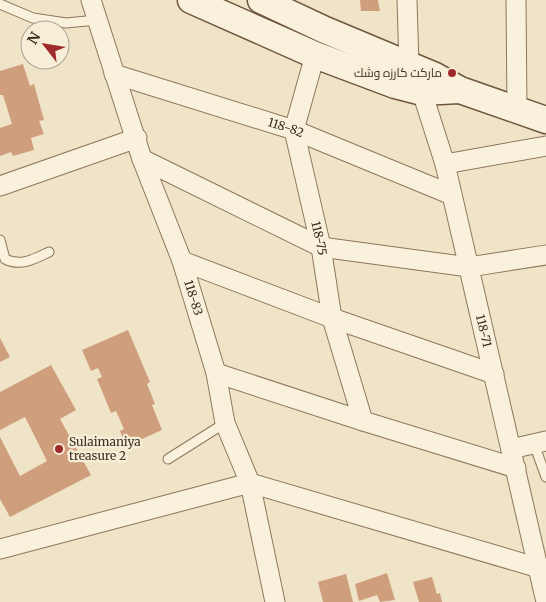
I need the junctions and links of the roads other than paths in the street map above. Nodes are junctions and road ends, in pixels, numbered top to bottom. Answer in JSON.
{"nodes":[{"id":1,"x":92,"y":0,"type":"edge"},
{"id":2,"x":191,"y":0,"type":"edge"},
{"id":3,"x":261,"y":0,"type":"edge"},
{"id":4,"x":407,"y":0,"type":"edge"},
{"id":5,"x":516,"y":0,"type":"edge"},
{"id":6,"x":0,"y":4,"type":"edge"},
{"id":7,"x":228,"y":8,"type":"edge"},
{"id":8,"x":97,"y":20,"type":"junction"},
{"id":9,"x":315,"y":55,"type":"junction"},
{"id":10,"x":409,"y":66,"type":"junction"},
{"id":11,"x":114,"y":74,"type":"junction"},
{"id":12,"x":460,"y":90,"type":"junction"},
{"id":13,"x":422,"y":92,"type":"junction"},
{"id":14,"x":517,"y":109,"type":"junction"},
{"id":15,"x":546,"y":120,"type":"edge"},
{"id":16,"x":294,"y":130,"type":"junction"},
{"id":17,"x":137,"y":138,"type":"junction"},
{"id":18,"x":546,"y":146,"type":"edge"},
{"id":19,"x":142,"y":159,"type":"junction"},
{"id":20,"x":446,"y":164,"type":"junction"},
{"id":21,"x":0,"y":186,"type":"edge"},
{"id":22,"x":452,"y":195,"type":"junction"},
{"id":23,"x":0,"y":240,"type":"edge"},
{"id":24,"x":321,"y":247,"type":"junction"},
{"id":25,"x":49,"y":252,"type":"dead end"},
{"id":26,"x":546,"y":254,"type":"edge"},
{"id":27,"x":182,"y":261,"type":"junction"},
{"id":28,"x":469,"y":268,"type":"junction"},
{"id":29,"x":332,"y":318,"type":"junction"},
{"id":30,"x":216,"y":373,"type":"junction"},
{"id":31,"x":494,"y":374,"type":"junction"},
{"id":32,"x":363,"y":421,"type":"junction"},
{"id":33,"x":225,"y":422,"type":"junction"},
{"id":34,"x":540,"y":443,"type":"edge"},
{"id":35,"x":511,"y":449,"type":"junction"},
{"id":36,"x":168,"y":459,"type":"dead end"},
{"id":37,"x":516,"y":468,"type":"junction"},
{"id":38,"x":546,"y":477,"type":"edge"},
{"id":39,"x":250,"y":483,"type":"junction"},
{"id":40,"x":0,"y":549,"type":"edge"},
{"id":41,"x":540,"y":556,"type":"edge"},
{"id":42,"x":275,"y":602,"type":"edge"},
{"id":43,"x":546,"y":602,"type":"edge"}],
"edges":[{"from":1,"to":8,"type":"street","name":"118-83"},
{"from":2,"to":7,"type":"main road"},
{"from":3,"to":10,"type":"main road"},
{"from":4,"to":10,"type":"street"},
{"from":5,"to":14,"type":"street"},
{"from":6,"to":8,"type":"lane"},
{"from":7,"to":9,"type":"main road"},
{"from":8,"to":11,"type":"street","name":"118-83"},
{"from":9,"to":13,"type":"main road"},
{"from":9,"to":16,"type":"street","name":"118-75"},
{"from":10,"to":12,"type":"main road"},
{"from":10,"to":13,"type":"street","name":"118-71"},
{"from":11,"to":16,"type":"street","name":"118-82"},
{"from":11,"to":17,"type":"street","name":"118-83"},
{"from":12,"to":13,"type":"main road"},
{"from":12,"to":14,"type":"main road"},
{"from":13,"to":20,"type":"street","name":"118-71"},
{"from":14,"to":15,"type":"main road"},
{"from":16,"to":22,"type":"street","name":"118-82"},
{"from":16,"to":24,"type":"street","name":"118-75"},
{"from":17,"to":19,"type":"street","name":"118-83"},
{"from":17,"to":21,"type":"street"},
{"from":18,"to":20,"type":"street"},
{"from":19,"to":24,"type":"street"},
{"from":19,"to":27,"type":"street","name":"118-83"},
{"from":20,"to":22,"type":"street","name":"118-71"},
{"from":22,"to":28,"type":"street","name":"118-71"},
{"from":23,"to":25,"type":"lane"},
{"from":24,"to":28,"type":"street"},
{"from":24,"to":29,"type":"street","name":"118-75"},
{"from":26,"to":28,"type":"street"},
{"from":27,"to":29,"type":"street"},
{"from":27,"to":30,"type":"street","name":"118-83"},
{"from":28,"to":31,"type":"street","name":"118-71"},
{"from":29,"to":31,"type":"street"},
{"from":29,"to":32,"type":"street","name":"118-75"},
{"from":30,"to":32,"type":"street"},
{"from":30,"to":33,"type":"street","name":"118-83"},
{"from":31,"to":35,"type":"street","name":"118-71"},
{"from":32,"to":37,"type":"street"},
{"from":33,"to":36,"type":"lane"},
{"from":33,"to":39,"type":"street","name":"118-83"},
{"from":34,"to":35,"type":"street"},
{"from":34,"to":38,"type":"lane"},
{"from":35,"to":37,"type":"street","name":"118-71"},
{"from":37,"to":41,"type":"street","name":"118-71"},
{"from":39,"to":40,"type":"street"},
{"from":39,"to":41,"type":"street"},
{"from":39,"to":42,"type":"street","name":"118-83"},
{"from":41,"to":43,"type":"street","name":"118-71"}]}
